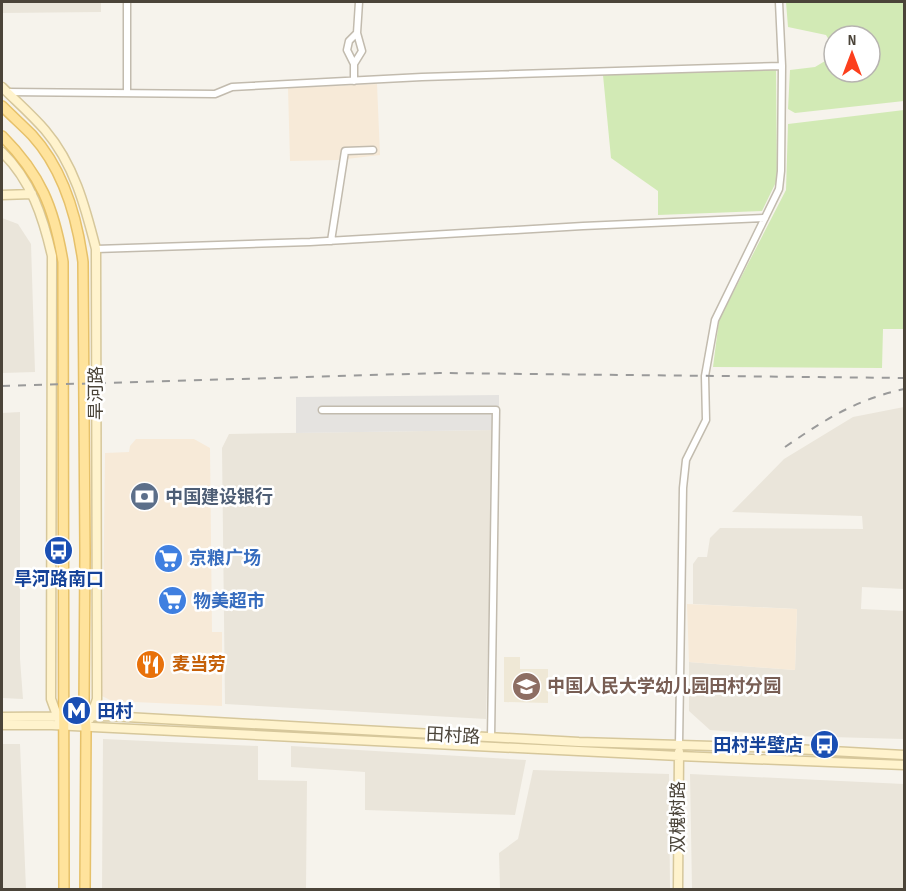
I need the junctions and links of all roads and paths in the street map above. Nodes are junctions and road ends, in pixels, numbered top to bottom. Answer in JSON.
{"nodes":[{"id":1,"x":127,"y":2,"type":"edge"},
{"id":2,"x":359,"y":2,"type":"edge"},
{"id":3,"x":779,"y":2,"type":"edge"},
{"id":4,"x":357,"y":33,"type":"junction"},
{"id":5,"x":354,"y":64,"type":"junction"},
{"id":6,"x":782,"y":66,"type":"junction"},
{"id":7,"x":354,"y":81,"type":"junction"},
{"id":8,"x":4,"y":89,"type":"edge"},
{"id":9,"x":127,"y":93,"type":"junction"},
{"id":10,"x":2,"y":106,"type":"edge"},
{"id":11,"x":2,"y":136,"type":"edge"},
{"id":12,"x":373,"y":150,"type":"dead end"},
{"id":13,"x":2,"y":152,"type":"edge"},
{"id":14,"x":32,"y":194,"type":"junction"},
{"id":15,"x":2,"y":195,"type":"edge"},
{"id":16,"x":765,"y":218,"type":"junction"},
{"id":17,"x":331,"y":241,"type":"junction"},
{"id":18,"x":96,"y":249,"type":"junction"},
{"id":19,"x":322,"y":411,"type":"dead end"},
{"id":20,"x":51,"y":553,"type":"junction"},
{"id":21,"x":97,"y":560,"type":"junction"},
{"id":22,"x":64,"y":606,"type":"junction"},
{"id":23,"x":84,"y":613,"type":"junction"},
{"id":24,"x":88,"y":716,"type":"junction"},
{"id":25,"x":2,"y":717,"type":"edge"},
{"id":26,"x":62,"y":719,"type":"junction"},
{"id":27,"x":2,"y":725,"type":"edge"},
{"id":28,"x":86,"y":728,"type":"junction"},
{"id":29,"x":491,"y":738,"type":"junction"},
{"id":30,"x":679,"y":746,"type":"junction"},
{"id":31,"x":904,"y":755,"type":"edge"},
{"id":32,"x":678,"y":756,"type":"junction"},
{"id":33,"x":904,"y":765,"type":"edge"},
{"id":34,"x":64,"y":890,"type":"edge"},
{"id":35,"x":85,"y":890,"type":"edge"},
{"id":36,"x":678,"y":890,"type":"edge"}],
"edges":[{"from":1,"to":9,"type":"street"},
{"from":2,"to":4,"type":"street"},
{"from":3,"to":6,"type":"street"},
{"from":4,"to":5,"type":"street"},
{"from":4,"to":5,"type":"street"},
{"from":5,"to":7,"type":"street"},
{"from":6,"to":7,"type":"street"},
{"from":6,"to":16,"type":"street"},
{"from":7,"to":9,"type":"street"},
{"from":8,"to":9,"type":"street"},
{"from":8,"to":18,"type":"main road","name":"旱河路"},
{"from":10,"to":23,"type":"main road","name":"旱河路"},
{"from":11,"to":22,"type":"main road","name":"旱河路"},
{"from":12,"to":17,"type":"street"},
{"from":13,"to":14,"type":"main road","name":"旱河路"},
{"from":14,"to":15,"type":"main road"},
{"from":14,"to":20,"type":"main road","name":"旱河路"},
{"from":16,"to":17,"type":"street"},
{"from":16,"to":30,"type":"street"},
{"from":17,"to":18,"type":"street"},
{"from":18,"to":21,"type":"main road","name":"旱河路"},
{"from":19,"to":29,"type":"street"},
{"from":20,"to":22,"type":"main road"},
{"from":20,"to":26,"type":"main road","name":"旱河路"},
{"from":21,"to":23,"type":"main road"},
{"from":21,"to":24,"type":"main road","name":"旱河路"},
{"from":22,"to":26,"type":"main road","name":"旱河路"},
{"from":23,"to":24,"type":"main road","name":"旱河路"},
{"from":24,"to":26,"type":"main road","name":"田村路"},
{"from":24,"to":28,"type":"main road","name":"旱河路"},
{"from":24,"to":29,"type":"main road","name":"田村路"},
{"from":25,"to":26,"type":"main road","name":"田村路"},
{"from":26,"to":27,"type":"main road","name":"田村路"},
{"from":26,"to":28,"type":"main road","name":"田村路"},
{"from":26,"to":34,"type":"main road","name":"旱河路"},
{"from":28,"to":32,"type":"main road","name":"田村路"},
{"from":28,"to":35,"type":"main road","name":"旱河路"},
{"from":29,"to":30,"type":"main road","name":"田村路"},
{"from":30,"to":31,"type":"main road","name":"田村路"},
{"from":30,"to":32,"type":"main road","name":"双槐树路"},
{"from":32,"to":33,"type":"main road","name":"田村路"},
{"from":32,"to":36,"type":"main road","name":"双槐树路"}]}
